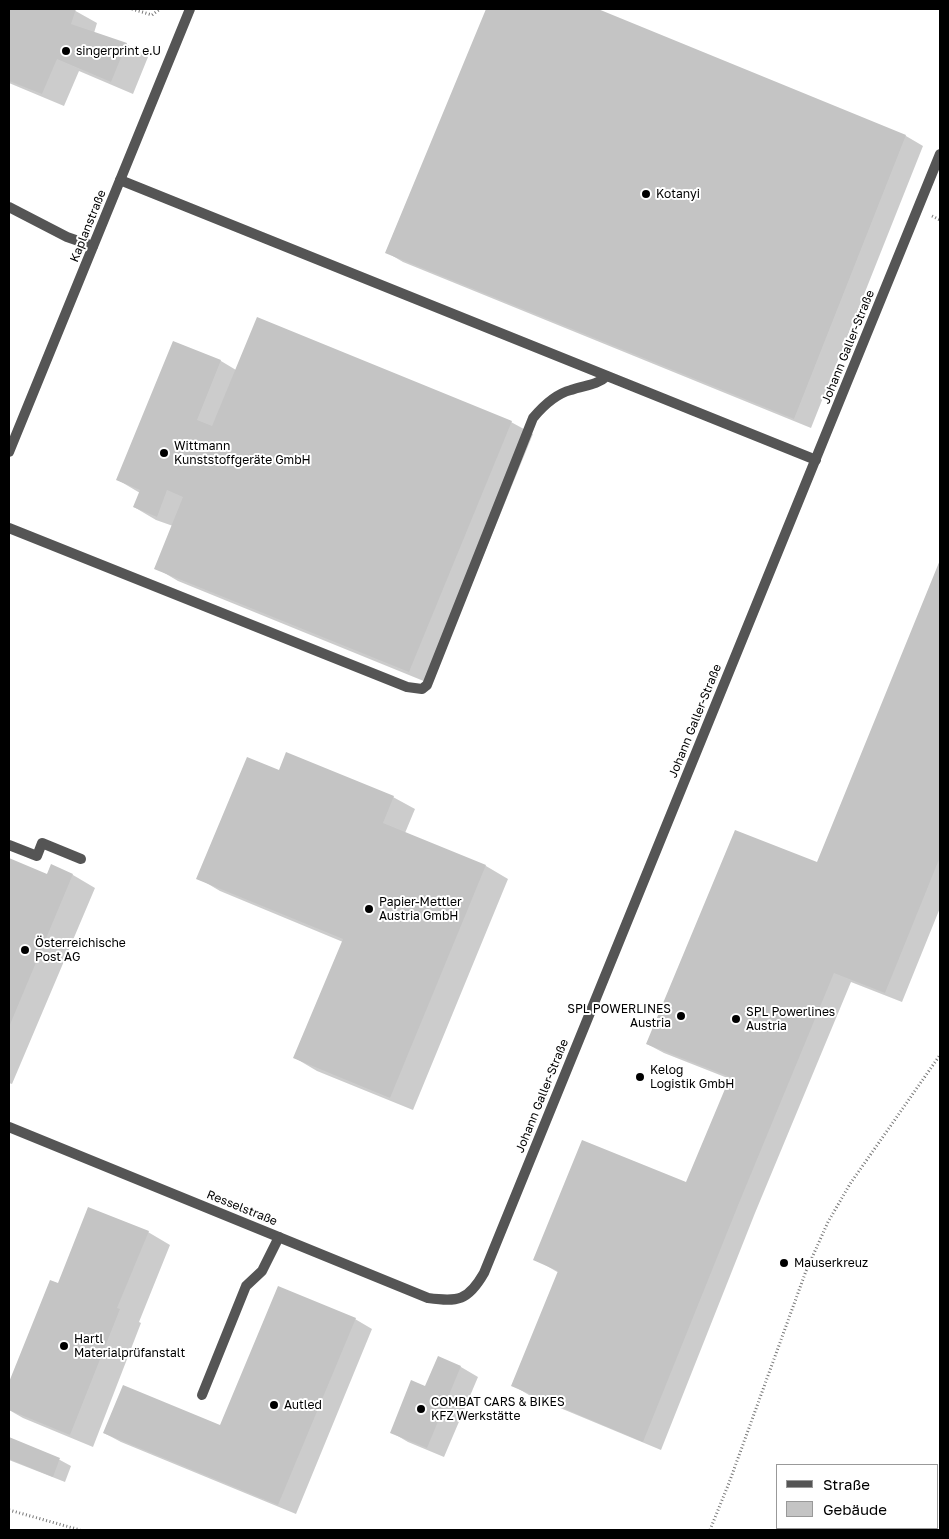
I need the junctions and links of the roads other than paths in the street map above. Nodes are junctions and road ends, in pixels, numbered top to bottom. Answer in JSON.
{"nodes":[{"id":1,"x":190,"y":9,"type":"edge"},
{"id":2,"x":940,"y":154,"type":"edge"},
{"id":3,"x":120,"y":180,"type":"junction"},
{"id":4,"x":9,"y":207,"type":"edge"},
{"id":5,"x":93,"y":246,"type":"junction"},
{"id":6,"x":607,"y":376,"type":"junction"},
{"id":7,"x":9,"y":452,"type":"edge"},
{"id":8,"x":816,"y":460,"type":"junction"},
{"id":9,"x":9,"y":528,"type":"edge"},
{"id":10,"x":9,"y":845,"type":"edge"},
{"id":11,"x":81,"y":859,"type":"dead end"},
{"id":12,"x":9,"y":1127,"type":"edge"},
{"id":13,"x":278,"y":1237,"type":"junction"},
{"id":14,"x":468,"y":1294,"type":"joint"},
{"id":15,"x":202,"y":1395,"type":"dead end"}],
"edges":[{"from":1,"to":3,"type":"street","name":"Kaplanstraße"},
{"from":2,"to":8,"type":"street","name":"Johann Galler-Straße"},
{"from":3,"to":5,"type":"street","name":"Kaplanstraße"},
{"from":3,"to":6,"type":"street"},
{"from":4,"to":5,"type":"street"},
{"from":5,"to":7,"type":"street","name":"Kaplanstraße"},
{"from":6,"to":8,"type":"street"},
{"from":6,"to":9,"type":"street"},
{"from":8,"to":14,"type":"street","name":"Johann Galler-Straße"},
{"from":10,"to":11,"type":"street"},
{"from":12,"to":13,"type":"street","name":"Resselstraße"},
{"from":13,"to":14,"type":"street","name":"Resselstraße"},
{"from":13,"to":15,"type":"street"}]}
